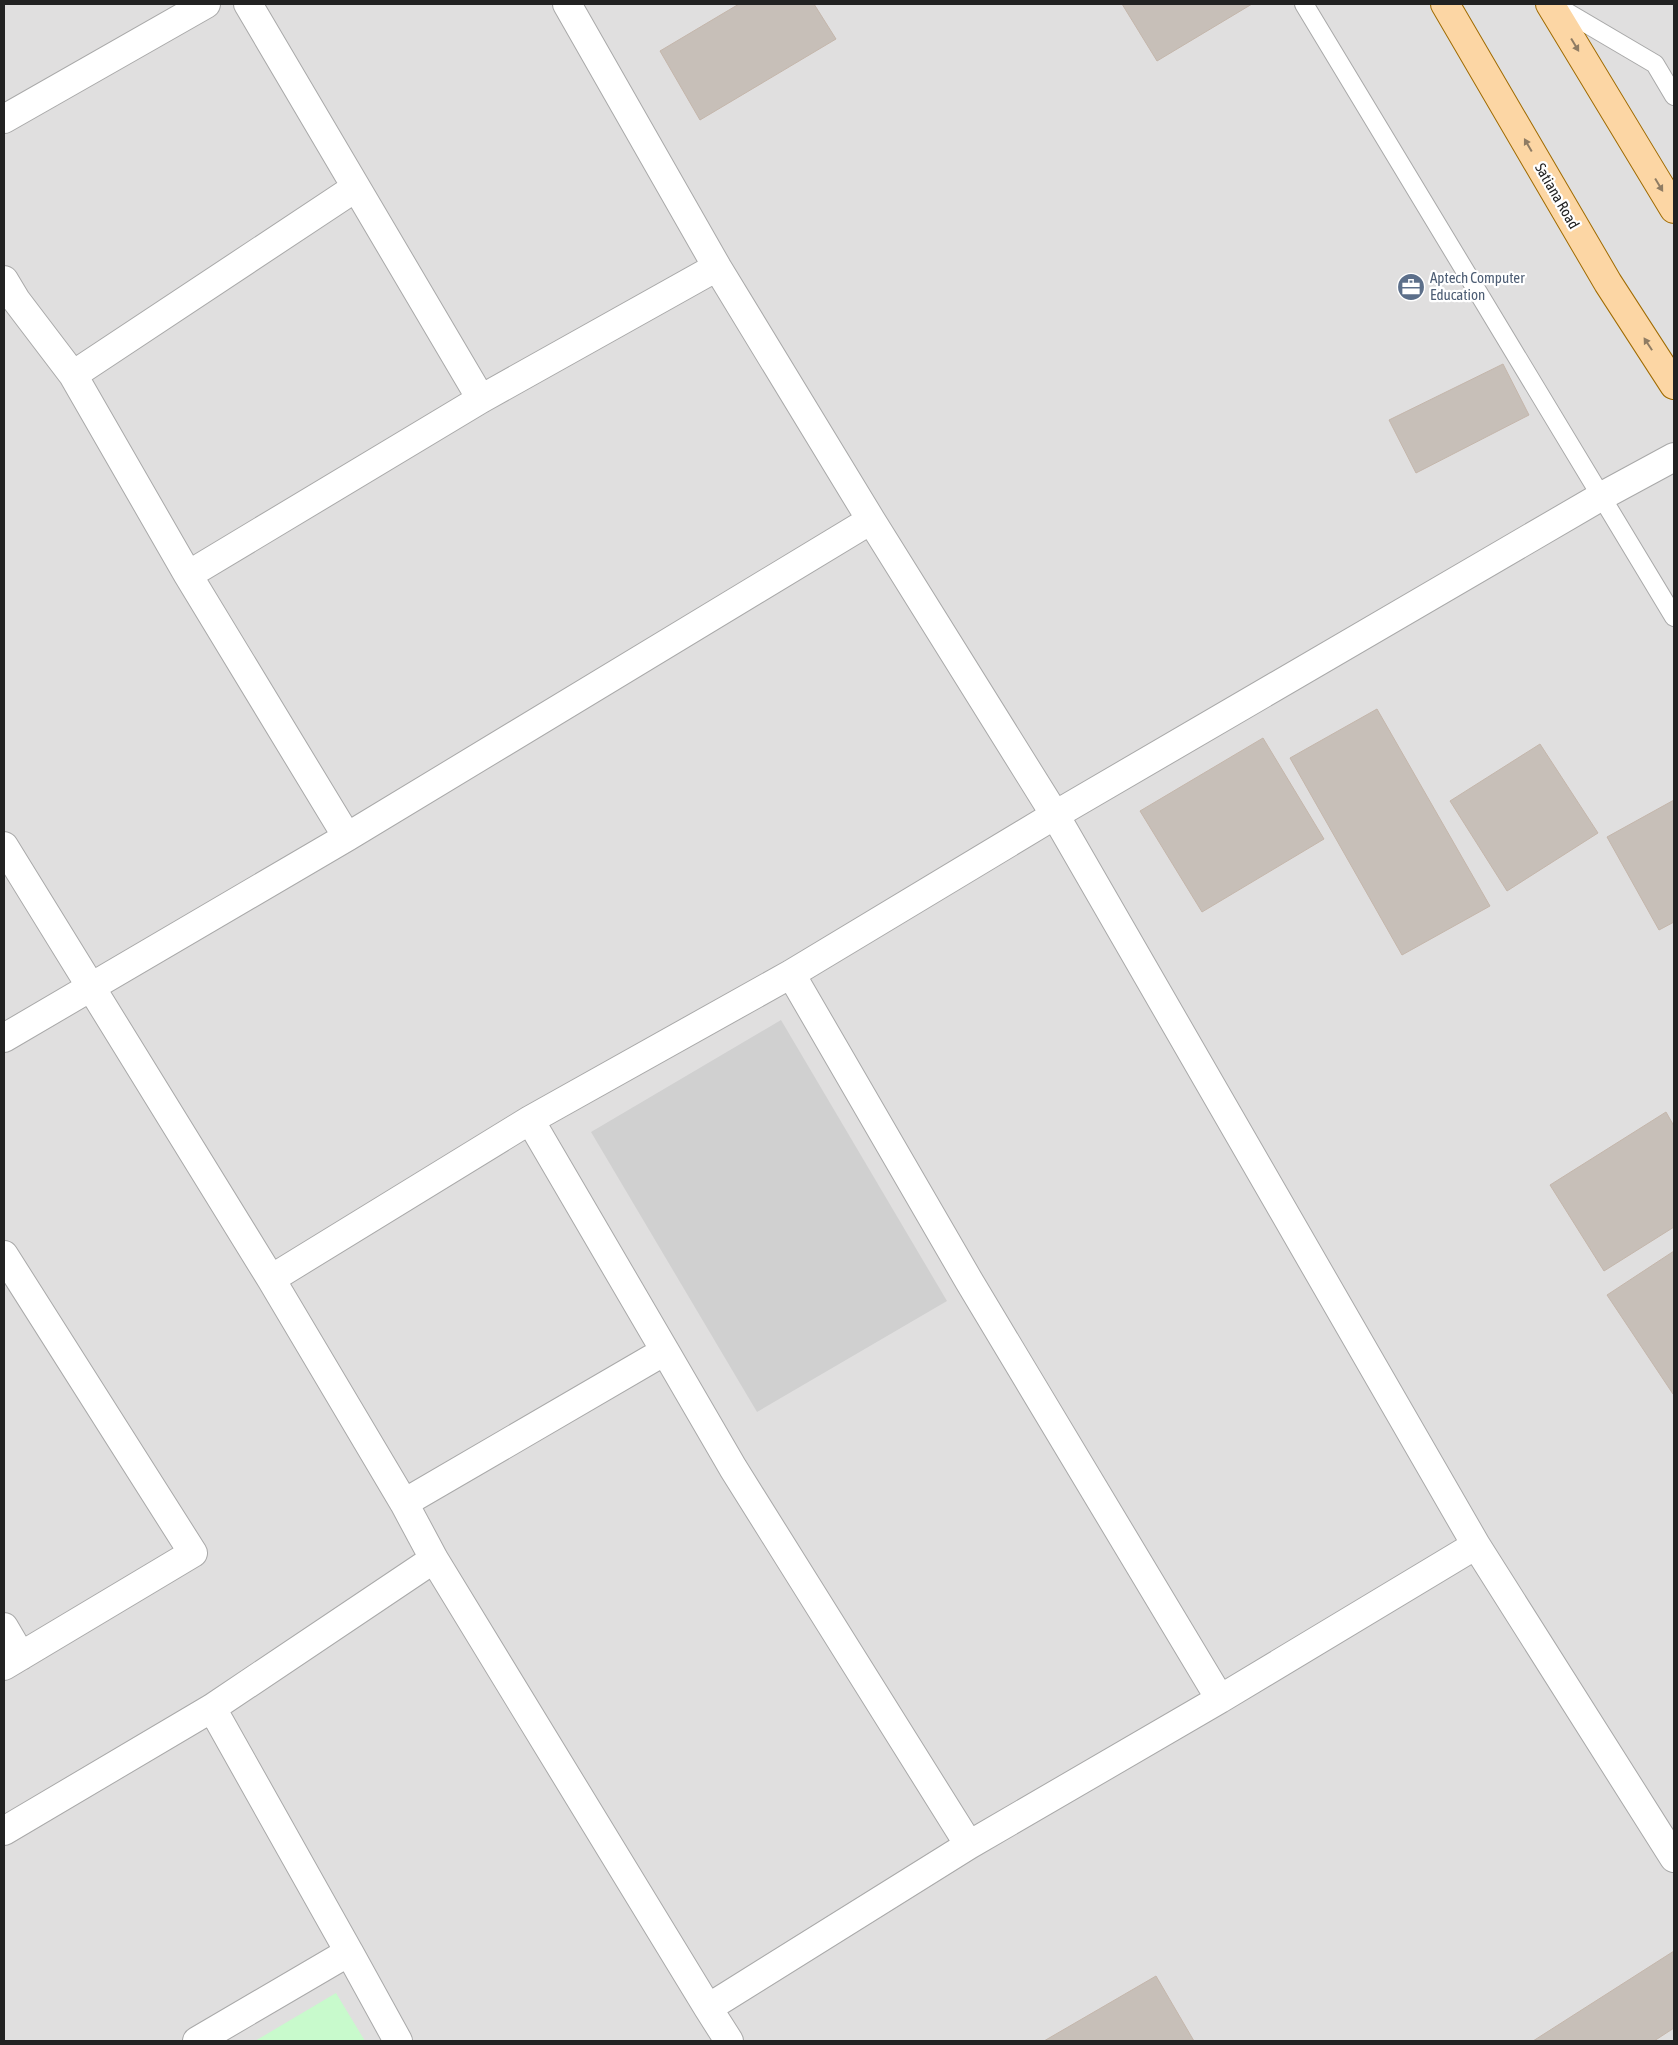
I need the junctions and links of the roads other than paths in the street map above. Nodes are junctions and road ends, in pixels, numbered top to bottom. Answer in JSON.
{"nodes":[{"id":1,"x":206,"y":4,"type":"edge"},
{"id":2,"x":248,"y":4,"type":"edge"},
{"id":3,"x":567,"y":4,"type":"edge"},
{"id":4,"x":1304,"y":4,"type":"edge"},
{"id":5,"x":1445,"y":4,"type":"edge"},
{"id":6,"x":1552,"y":4,"type":"edge"},
{"id":7,"x":1674,"y":96,"type":"edge"},
{"id":8,"x":4,"y":119,"type":"edge"},
{"id":9,"x":355,"y":188,"type":"junction"},
{"id":10,"x":1674,"y":210,"type":"edge"},
{"id":11,"x":717,"y":267,"type":"junction"},
{"id":12,"x":8,"y":296,"type":"edge"},
{"id":13,"x":73,"y":375,"type":"junction"},
{"id":14,"x":1674,"y":385,"type":"edge"},
{"id":15,"x":481,"y":399,"type":"junction"},
{"id":16,"x":1674,"y":457,"type":"edge"},
{"id":17,"x":1602,"y":496,"type":"junction"},
{"id":18,"x":871,"y":520,"type":"junction"},
{"id":19,"x":188,"y":575,"type":"junction"},
{"id":20,"x":1674,"y":617,"type":"edge"},
{"id":21,"x":1055,"y":815,"type":"junction"},
{"id":22,"x":347,"y":837,"type":"junction"},
{"id":23,"x":4,"y":846,"type":"edge"},
{"id":24,"x":791,"y":974,"type":"junction"},
{"id":25,"x":90,"y":988,"type":"junction"},
{"id":26,"x":4,"y":1038,"type":"edge"},
{"id":27,"x":530,"y":1120,"type":"junction"},
{"id":28,"x":4,"y":1255,"type":"edge"},
{"id":29,"x":271,"y":1279,"type":"junction"},
{"id":30,"x":665,"y":1350,"type":"junction"},
{"id":31,"x":404,"y":1503,"type":"junction"},
{"id":32,"x":1476,"y":1545,"type":"junction"},
{"id":33,"x":434,"y":1559,"type":"junction"},
{"id":34,"x":4,"y":1627,"type":"edge"},
{"id":35,"x":12,"y":1661,"type":"edge"},
{"id":36,"x":1220,"y":1699,"type":"junction"},
{"id":37,"x":212,"y":1708,"type":"junction"},
{"id":38,"x":4,"y":1831,"type":"edge"},
{"id":39,"x":969,"y":1845,"type":"junction"},
{"id":40,"x":1674,"y":1858,"type":"edge"},
{"id":41,"x":349,"y":1952,"type":"junction"},
{"id":42,"x":708,"y":2008,"type":"junction"},
{"id":43,"x":197,"y":2041,"type":"edge"},
{"id":44,"x":398,"y":2041,"type":"edge"},
{"id":45,"x":729,"y":2041,"type":"edge"}],
"edges":[{"from":1,"to":8,"type":"street"},
{"from":2,"to":9,"type":"street"},
{"from":3,"to":11,"type":"street"},
{"from":4,"to":17,"type":"lane"},
{"from":14,"to":5,"type":"main road","name":"Satiana Road","one_way":true},
{"from":6,"to":7,"type":"lane"},
{"from":6,"to":10,"type":"main road","one_way":true},
{"from":9,"to":13,"type":"street"},
{"from":9,"to":15,"type":"street"},
{"from":11,"to":15,"type":"street"},
{"from":11,"to":18,"type":"street"},
{"from":12,"to":13,"type":"street"},
{"from":13,"to":19,"type":"street"},
{"from":15,"to":19,"type":"street"},
{"from":16,"to":17,"type":"street"},
{"from":17,"to":20,"type":"lane"},
{"from":17,"to":21,"type":"street"},
{"from":18,"to":21,"type":"street"},
{"from":18,"to":22,"type":"street"},
{"from":19,"to":22,"type":"street"},
{"from":21,"to":24,"type":"street"},
{"from":21,"to":32,"type":"street"},
{"from":22,"to":25,"type":"street"},
{"from":23,"to":25,"type":"street"},
{"from":24,"to":27,"type":"street"},
{"from":24,"to":36,"type":"street"},
{"from":25,"to":26,"type":"street"},
{"from":25,"to":29,"type":"street"},
{"from":27,"to":29,"type":"street"},
{"from":27,"to":30,"type":"street"},
{"from":28,"to":35,"type":"street"},
{"from":29,"to":31,"type":"street"},
{"from":30,"to":31,"type":"street"},
{"from":30,"to":39,"type":"street"},
{"from":31,"to":33,"type":"street"},
{"from":32,"to":36,"type":"street"},
{"from":32,"to":40,"type":"street"},
{"from":33,"to":37,"type":"street"},
{"from":33,"to":42,"type":"street"},
{"from":34,"to":35,"type":"street"},
{"from":36,"to":39,"type":"street"},
{"from":37,"to":38,"type":"street"},
{"from":37,"to":41,"type":"street"},
{"from":39,"to":42,"type":"street"},
{"from":41,"to":43,"type":"street"},
{"from":41,"to":44,"type":"street"},
{"from":42,"to":45,"type":"street"}]}
